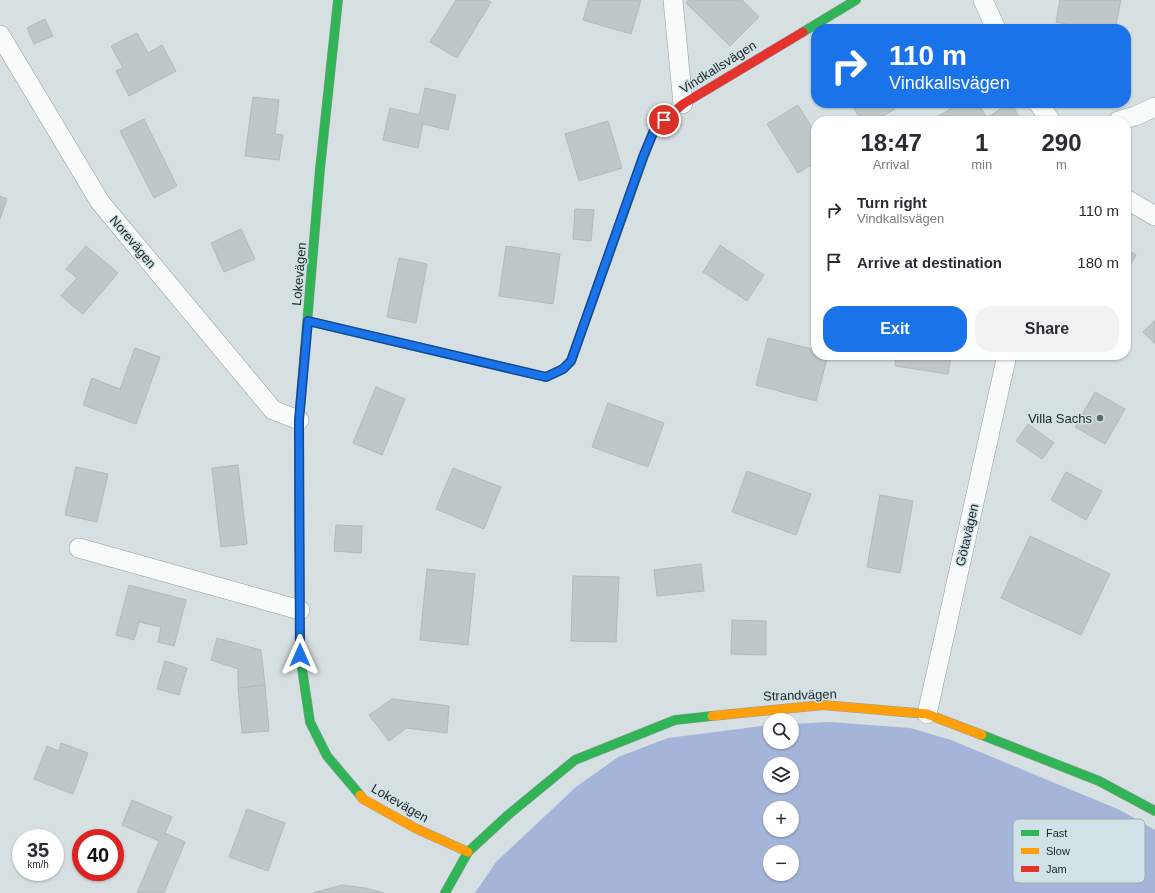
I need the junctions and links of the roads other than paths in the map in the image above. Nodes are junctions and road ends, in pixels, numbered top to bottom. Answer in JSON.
{"nodes":[{"id":1,"x":338,"y":0,"type":"edge"},
{"id":2,"x":673,"y":0,"type":"edge"},
{"id":3,"x":856,"y":0,"type":"edge"},
{"id":4,"x":983,"y":0,"type":"edge"},
{"id":5,"x":816,"y":24,"type":"edge"},
{"id":6,"x":994,"y":24,"type":"edge"},
{"id":7,"x":811,"y":27,"type":"edge"},
{"id":8,"x":0,"y":35,"type":"edge"},
{"id":9,"x":683,"y":104,"type":"junction"},
{"id":10,"x":1155,"y":107,"type":"edge"},
{"id":11,"x":1131,"y":117,"type":"edge"},
{"id":12,"x":1131,"y":202,"type":"edge"},
{"id":13,"x":1155,"y":216,"type":"edge"},
{"id":14,"x":308,"y":321,"type":"junction"},
{"id":15,"x":1006,"y":360,"type":"edge"},
{"id":16,"x":299,"y":420,"type":"junction"},
{"id":17,"x":79,"y":548,"type":"dead end"},
{"id":18,"x":300,"y":610,"type":"junction"},
{"id":19,"x":927,"y":714,"type":"junction"},
{"id":20,"x":1155,"y":811,"type":"edge"},
{"id":21,"x":468,"y":852,"type":"junction"},
{"id":22,"x":445,"y":893,"type":"edge"}],
"edges":[{"from":1,"to":14,"type":"street","name":"Lokevägen"},
{"from":2,"to":9,"type":"street"},
{"from":3,"to":5,"type":"street","name":"Vindkallsvägen"},
{"from":4,"to":6,"type":"street"},
{"from":7,"to":9,"type":"street","name":"Vindkallsvägen"},
{"from":8,"to":16,"type":"street","name":"Norevägen"},
{"from":9,"to":14,"type":"street","name":"Vindkallsvägen"},
{"from":10,"to":11,"type":"street"},
{"from":12,"to":13,"type":"street"},
{"from":14,"to":16,"type":"street","name":"Lokevägen"},
{"from":15,"to":19,"type":"street","name":"Götavägen"},
{"from":16,"to":18,"type":"street","name":"Lokevägen"},
{"from":17,"to":18,"type":"street"},
{"from":18,"to":21,"type":"street","name":"Lokevägen"},
{"from":19,"to":20,"type":"street","name":"Strandvägen"},
{"from":19,"to":21,"type":"street","name":"Strandvägen"},
{"from":21,"to":22,"type":"street","name":"Strandvägen"}]}
